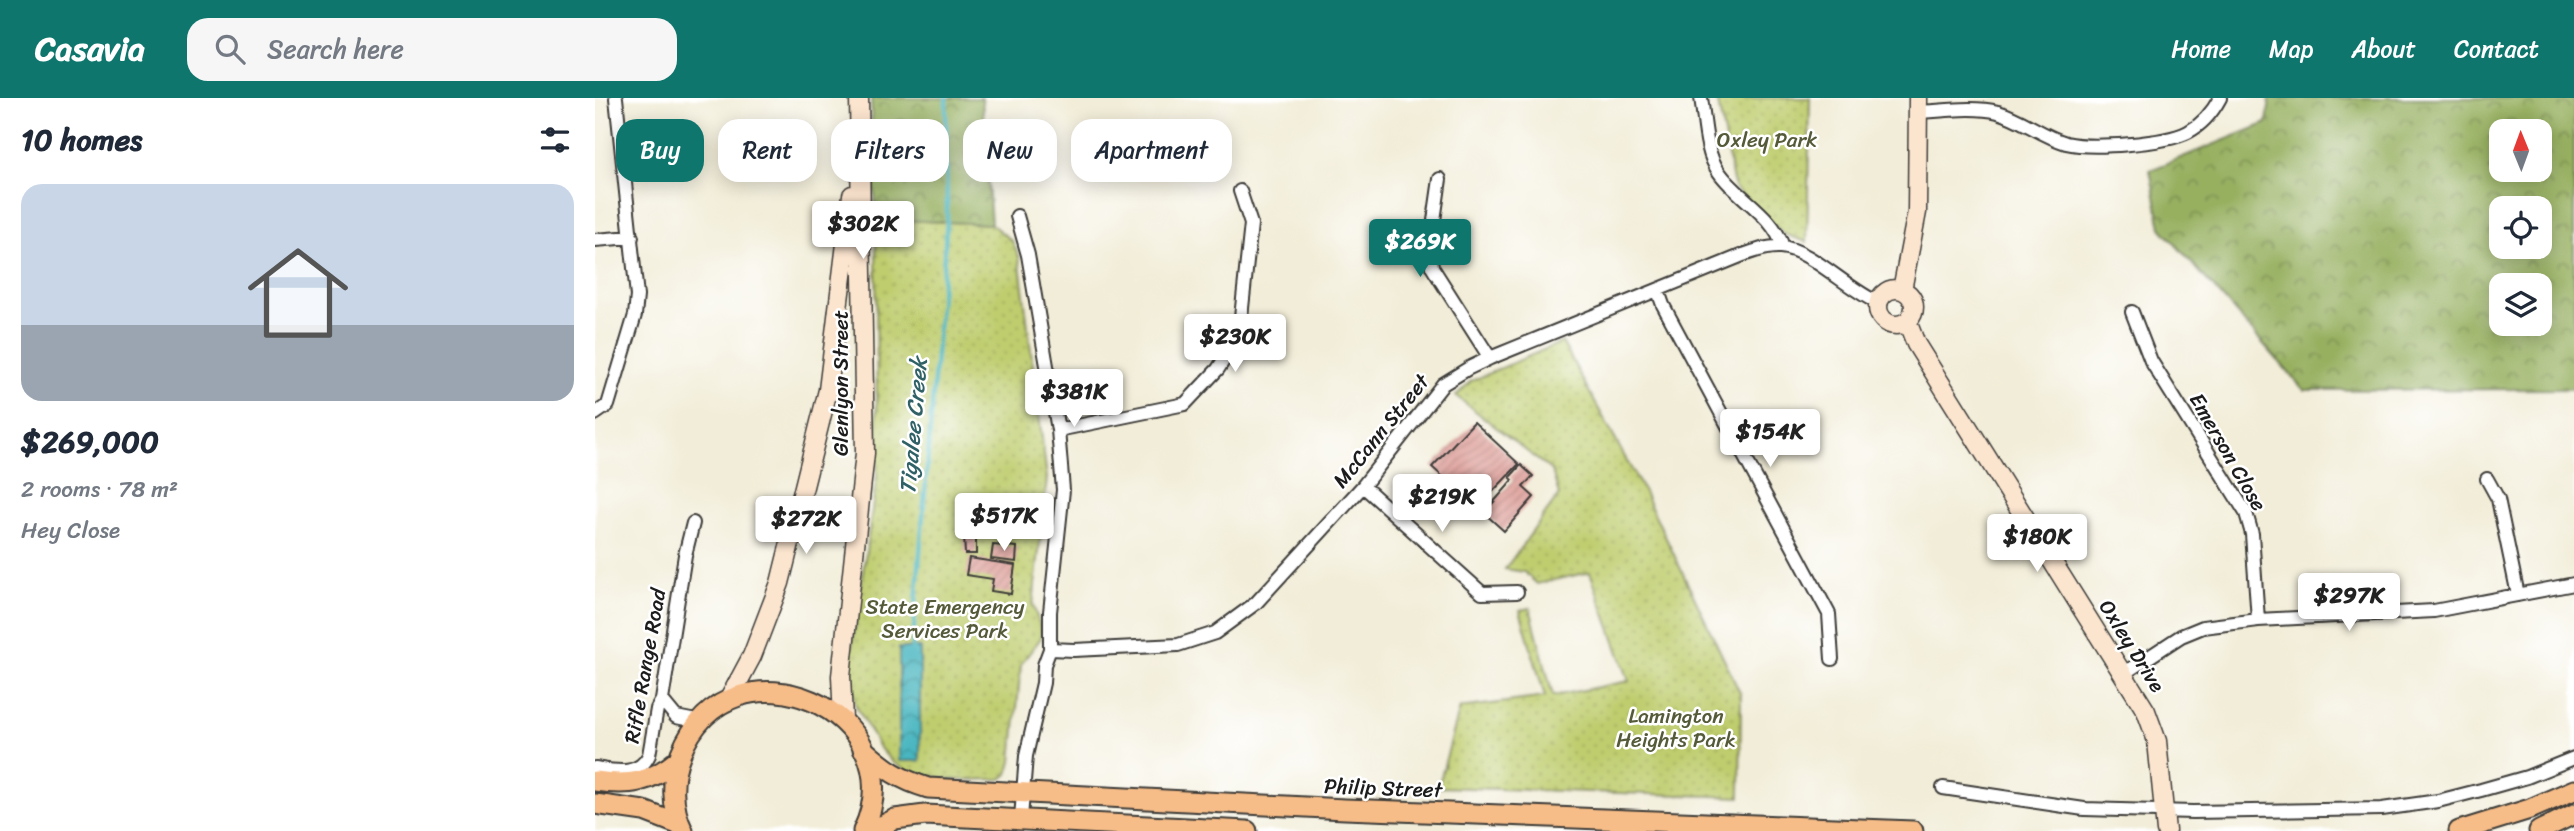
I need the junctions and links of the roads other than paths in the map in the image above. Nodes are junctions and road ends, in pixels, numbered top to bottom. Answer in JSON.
{"nodes":[{"id":1,"x":616,"y":98,"type":"edge"},
{"id":2,"x":859,"y":98,"type":"edge"},
{"id":3,"x":1701,"y":98,"type":"edge"},
{"id":4,"x":2220,"y":98,"type":"edge"},
{"id":5,"x":1917,"y":105,"type":"edge"},
{"id":6,"x":860,"y":119,"type":"edge"},
{"id":7,"x":1440,"y":179,"type":"dead end"},
{"id":8,"x":853,"y":182,"type":"edge"},
{"id":9,"x":861,"y":182,"type":"edge"},
{"id":10,"x":1240,"y":191,"type":"dead end"},
{"id":11,"x":1017,"y":216,"type":"dead end"},
{"id":12,"x":632,"y":237,"type":"junction"},
{"id":13,"x":595,"y":240,"type":"edge"},
{"id":14,"x":1783,"y":247,"type":"junction"},
{"id":15,"x":1902,"y":290,"type":"junction"},
{"id":16,"x":1658,"y":291,"type":"junction"},
{"id":17,"x":1879,"y":303,"type":"junction"},
{"id":18,"x":2132,"y":312,"type":"dead end"},
{"id":19,"x":1906,"y":321,"type":"junction"},
{"id":20,"x":1490,"y":358,"type":"junction"},
{"id":21,"x":595,"y":414,"type":"edge"},
{"id":22,"x":1058,"y":430,"type":"junction"},
{"id":23,"x":2487,"y":479,"type":"dead end"},
{"id":24,"x":1363,"y":486,"type":"junction"},
{"id":25,"x":693,"y":523,"type":"dead end"},
{"id":26,"x":2574,"y":584,"type":"edge"},
{"id":27,"x":1517,"y":592,"type":"dead end"},
{"id":28,"x":2518,"y":595,"type":"junction"},
{"id":29,"x":2258,"y":620,"type":"junction"},
{"id":30,"x":1050,"y":649,"type":"junction"},
{"id":31,"x":1832,"y":659,"type":"dead end"},
{"id":32,"x":2123,"y":674,"type":"junction"},
{"id":33,"x":662,"y":700,"type":"junction"},
{"id":34,"x":728,"y":701,"type":"junction"},
{"id":35,"x":843,"y":720,"type":"junction"},
{"id":36,"x":701,"y":722,"type":"junction"},
{"id":37,"x":863,"y":748,"type":"junction"},
{"id":38,"x":2574,"y":758,"type":"edge"},
{"id":39,"x":678,"y":760,"type":"junction"},
{"id":40,"x":595,"y":768,"type":"edge"},
{"id":41,"x":595,"y":781,"type":"edge"},
{"id":42,"x":1943,"y":788,"type":"dead end"},
{"id":43,"x":2574,"y":789,"type":"edge"},
{"id":44,"x":1022,"y":793,"type":"junction"},
{"id":45,"x":595,"y":804,"type":"edge"},
{"id":46,"x":2165,"y":812,"type":"junction"},
{"id":47,"x":2574,"y":814,"type":"edge"},
{"id":48,"x":1021,"y":818,"type":"junction"},
{"id":49,"x":681,"y":828,"type":"edge"},
{"id":50,"x":1159,"y":829,"type":"edge"},
{"id":51,"x":863,"y":831,"type":"edge"},
{"id":52,"x":872,"y":831,"type":"edge"},
{"id":53,"x":1247,"y":831,"type":"edge"},
{"id":54,"x":1913,"y":831,"type":"edge"},
{"id":55,"x":2166,"y":831,"type":"edge"},
{"id":56,"x":2459,"y":831,"type":"edge"},
{"id":57,"x":2539,"y":831,"type":"edge"}],
"edges":[{"from":1,"to":12,"type":"street"},
{"from":2,"to":6,"type":"main road","name":"Glenlyon Street"},
{"from":3,"to":14,"type":"street"},
{"from":4,"to":5,"type":"street"},
{"from":5,"to":15,"type":"main road"},
{"from":7,"to":20,"type":"street"},
{"from":8,"to":34,"type":"main road","name":"Glenlyon Street"},
{"from":9,"to":35,"type":"main road","name":"Glenlyon Street"},
{"from":10,"to":22,"type":"street"},
{"from":11,"to":22,"type":"street"},
{"from":12,"to":13,"type":"street"},
{"from":12,"to":21,"type":"street"},
{"from":14,"to":16,"type":"street","name":"McCann Street"},
{"from":14,"to":17,"type":"street"},
{"from":15,"to":17,"type":"main road"},
{"from":15,"to":19,"type":"main road"},
{"from":16,"to":20,"type":"street","name":"McCann Street"},
{"from":16,"to":31,"type":"street"},
{"from":17,"to":19,"type":"main road"},
{"from":18,"to":29,"type":"street","name":"Emerson Close"},
{"from":19,"to":32,"type":"main road","name":"Oxley Drive"},
{"from":20,"to":24,"type":"street","name":"McCann Street"},
{"from":22,"to":30,"type":"street"},
{"from":23,"to":28,"type":"street"},
{"from":24,"to":27,"type":"street"},
{"from":24,"to":30,"type":"street","name":"McCann Street"},
{"from":25,"to":33,"type":"street","name":"Rifle Range Road"},
{"from":26,"to":28,"type":"street"},
{"from":28,"to":29,"type":"street"},
{"from":29,"to":32,"type":"street"},
{"from":30,"to":44,"type":"street"},
{"from":32,"to":46,"type":"main road","name":"Oxley Drive"},
{"from":33,"to":36,"type":"street"},
{"from":33,"to":40,"type":"street","name":"Rifle Range Road"},
{"from":34,"to":35,"type":"main road"},
{"from":34,"to":36,"type":"main road"},
{"from":35,"to":37,"type":"main road"},
{"from":36,"to":39,"type":"main road"},
{"from":37,"to":44,"type":"main road","name":"Philip Street"},
{"from":37,"to":51,"type":"main road"},
{"from":38,"to":46,"type":"street"},
{"from":39,"to":41,"type":"main road"},
{"from":39,"to":49,"type":"main road"},
{"from":42,"to":46,"type":"street"},
{"from":43,"to":56,"type":"main road"},
{"from":44,"to":48,"type":"street"},
{"from":44,"to":54,"type":"main road","name":"Philip Street"},
{"from":45,"to":49,"type":"main road"},
{"from":46,"to":55,"type":"main road","name":"Oxley Drive"},
{"from":47,"to":57,"type":"main road"},
{"from":48,"to":50,"type":"main road"},
{"from":48,"to":52,"type":"main road"},
{"from":50,"to":53,"type":"main road"}]}
